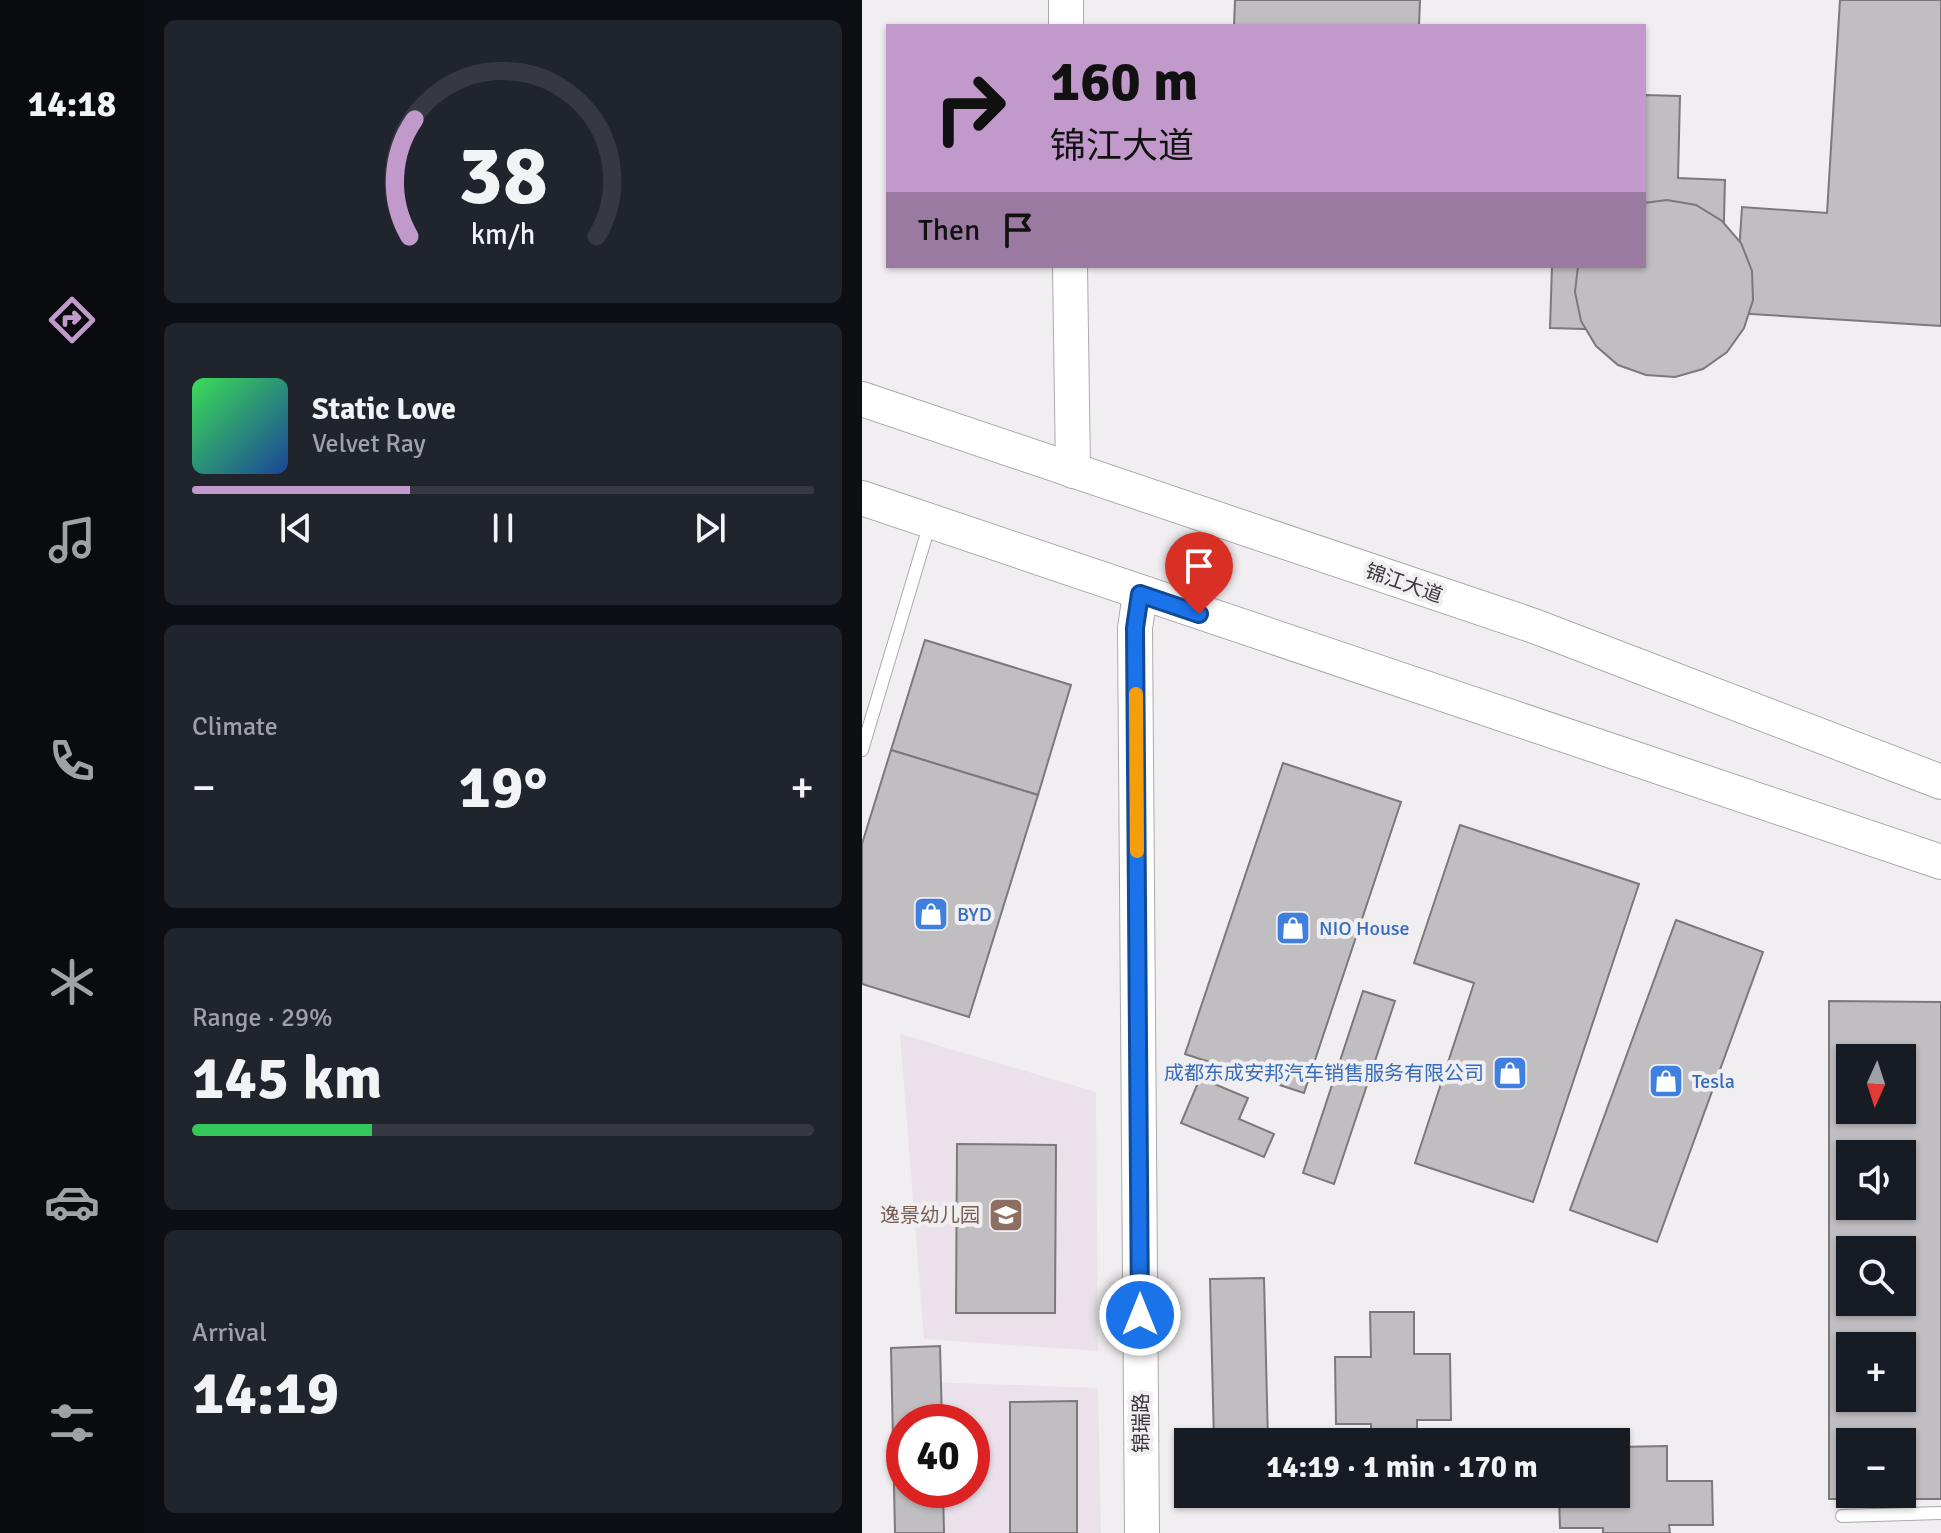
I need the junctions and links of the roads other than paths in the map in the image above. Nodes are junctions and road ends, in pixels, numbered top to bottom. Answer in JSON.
{"nodes":[{"id":1,"x":1066,"y":0,"type":"edge"},
{"id":2,"x":1066,"y":24,"type":"edge"},
{"id":3,"x":1070,"y":268,"type":"edge"},
{"id":4,"x":862,"y":399,"type":"edge"},
{"id":5,"x":1073,"y":471,"type":"junction"},
{"id":6,"x":862,"y":498,"type":"edge"},
{"id":7,"x":931,"y":520,"type":"junction"},
{"id":8,"x":1140,"y":594,"type":"junction"},
{"id":9,"x":862,"y":750,"type":"edge"},
{"id":10,"x":1941,"y":782,"type":"edge"},
{"id":11,"x":1941,"y":862,"type":"edge"},
{"id":12,"x":1941,"y":1513,"type":"edge"},
{"id":13,"x":1842,"y":1516,"type":"dead end"},
{"id":14,"x":1142,"y":1533,"type":"edge"}],
"edges":[{"from":1,"to":2,"type":"main road"},
{"from":3,"to":5,"type":"main road"},
{"from":4,"to":5,"type":"main road","name":"锦江大道"},
{"from":5,"to":10,"type":"main road","name":"锦江大道"},
{"from":6,"to":7,"type":"main road"},
{"from":7,"to":8,"type":"main road"},
{"from":7,"to":9,"type":"lane"},
{"from":8,"to":11,"type":"main road"},
{"from":8,"to":14,"type":"main road","name":"锦瑞路"},
{"from":12,"to":13,"type":"lane"}]}
